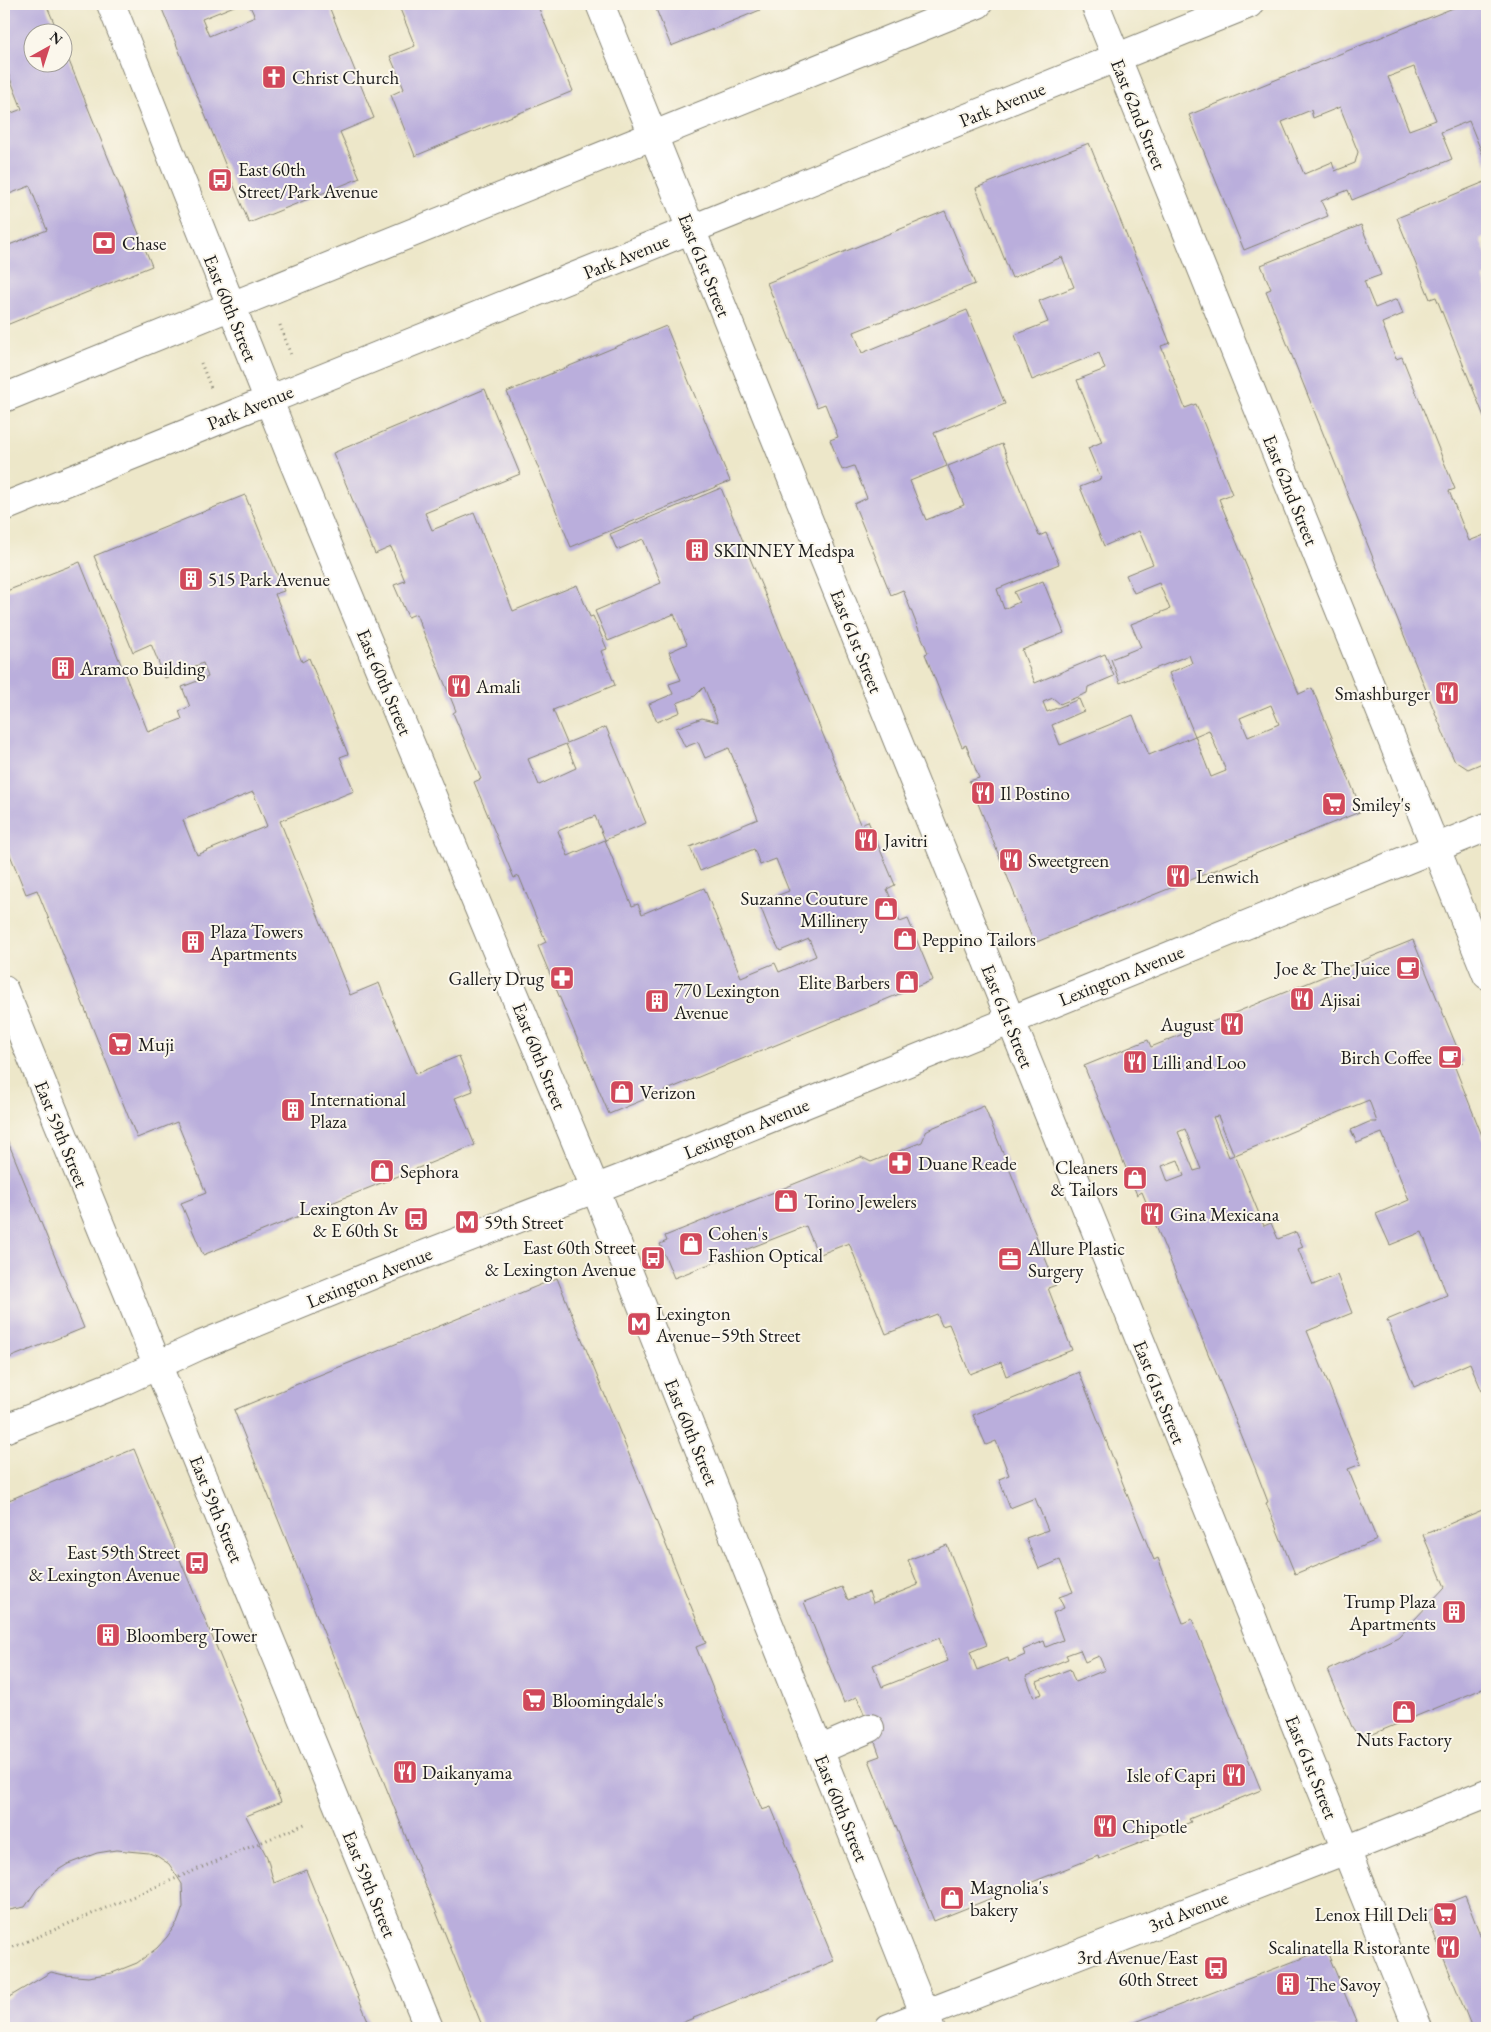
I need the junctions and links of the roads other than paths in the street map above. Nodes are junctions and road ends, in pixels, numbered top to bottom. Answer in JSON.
{"nodes":[{"id":1,"x":111,"y":4,"type":"edge"},
{"id":2,"x":600,"y":4,"type":"edge"},
{"id":3,"x":978,"y":4,"type":"edge"},
{"id":4,"x":1095,"y":4,"type":"edge"},
{"id":5,"x":1249,"y":4,"type":"edge"},
{"id":6,"x":1116,"y":57,"type":"junction"},
{"id":7,"x":653,"y":135,"type":"junction"},
{"id":8,"x":691,"y":230,"type":"junction"},
{"id":9,"x":231,"y":307,"type":"junction"},
{"id":10,"x":4,"y":398,"type":"edge"},
{"id":11,"x":268,"y":400,"type":"junction"},
{"id":12,"x":4,"y":508,"type":"edge"},
{"id":13,"x":1487,"y":827,"type":"edge"},
{"id":14,"x":1436,"y":848,"type":"junction"},
{"id":15,"x":1487,"y":976,"type":"edge"},
{"id":16,"x":4,"y":990,"type":"edge"},
{"id":17,"x":1011,"y":1020,"type":"junction"},
{"id":18,"x":596,"y":1188,"type":"junction"},
{"id":19,"x":158,"y":1365,"type":"junction"},
{"id":20,"x":4,"y":1429,"type":"edge"},
{"id":21,"x":870,"y":1728,"type":"dead end"},
{"id":22,"x":819,"y":1750,"type":"junction"},
{"id":23,"x":1487,"y":1793,"type":"edge"},
{"id":24,"x":1346,"y":1850,"type":"junction"},
{"id":25,"x":927,"y":2021,"type":"edge"},
{"id":26,"x":429,"y":2028,"type":"edge"},
{"id":27,"x":889,"y":2028,"type":"edge"},
{"id":28,"x":1418,"y":2028,"type":"edge"}],
"edges":[{"from":1,"to":9,"type":"main road","name":"East 60th Street"},
{"from":2,"to":7,"type":"main road","name":"East 61st Street"},
{"from":3,"to":7,"type":"main road"},
{"from":4,"to":6,"type":"main road","name":"East 62nd Street"},
{"from":5,"to":6,"type":"main road","name":"Park Avenue"},
{"from":6,"to":8,"type":"main road","name":"Park Avenue"},
{"from":6,"to":14,"type":"main road","name":"East 62nd Street"},
{"from":7,"to":8,"type":"main road","name":"East 61st Street"},
{"from":7,"to":9,"type":"main road"},
{"from":8,"to":11,"type":"main road","name":"Park Avenue"},
{"from":8,"to":17,"type":"main road","name":"East 61st Street"},
{"from":9,"to":10,"type":"main road"},
{"from":9,"to":11,"type":"main road","name":"East 60th Street"},
{"from":11,"to":12,"type":"main road","name":"Park Avenue"},
{"from":11,"to":18,"type":"main road","name":"East 60th Street"},
{"from":13,"to":14,"type":"main road","name":"Lexington Avenue"},
{"from":14,"to":15,"type":"main road","name":"East 62nd Street"},
{"from":14,"to":17,"type":"main road","name":"Lexington Avenue"},
{"from":16,"to":19,"type":"main road","name":"East 59th Street"},
{"from":17,"to":18,"type":"main road","name":"Lexington Avenue"},
{"from":17,"to":24,"type":"main road","name":"East 61st Street"},
{"from":18,"to":19,"type":"main road","name":"Lexington Avenue"},
{"from":18,"to":22,"type":"main road","name":"East 60th Street"},
{"from":19,"to":20,"type":"main road","name":"Lexington Avenue"},
{"from":19,"to":26,"type":"main road","name":"East 59th Street"},
{"from":21,"to":22,"type":"main road"},
{"from":22,"to":25,"type":"main road","name":"East 60th Street"},
{"from":23,"to":24,"type":"main road","name":"3rd Avenue"},
{"from":24,"to":25,"type":"main road","name":"3rd Avenue"},
{"from":24,"to":28,"type":"main road","name":"East 61st Street"},
{"from":25,"to":27,"type":"main road","name":"3rd Avenue"}]}
